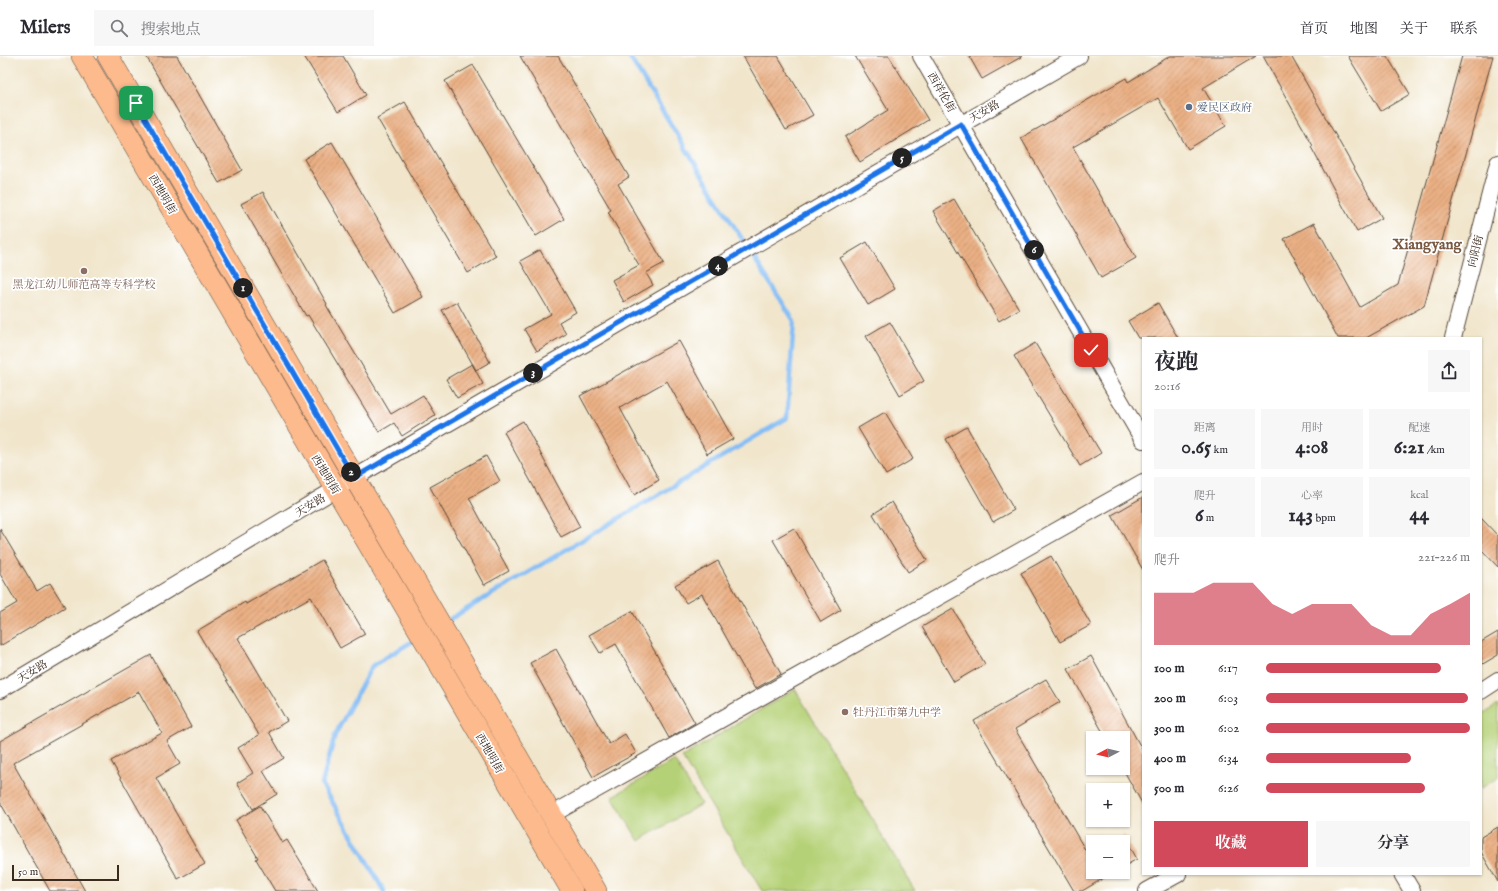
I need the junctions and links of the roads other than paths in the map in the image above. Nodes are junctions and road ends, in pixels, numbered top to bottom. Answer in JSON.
{"nodes":[{"id":1,"x":82,"y":56,"type":"edge"},
{"id":2,"x":108,"y":56,"type":"edge"},
{"id":3,"x":921,"y":56,"type":"edge"},
{"id":4,"x":1078,"y":56,"type":"edge"},
{"id":5,"x":961,"y":124,"type":"junction"},
{"id":6,"x":1498,"y":163,"type":"edge"},
{"id":7,"x":1453,"y":337,"type":"edge"},
{"id":8,"x":1142,"y":438,"type":"edge"},
{"id":9,"x":354,"y":478,"type":"junction"},
{"id":10,"x":1142,"y":483,"type":"edge"},
{"id":11,"x":336,"y":490,"type":"junction"},
{"id":12,"x":1498,"y":680,"type":"edge"},
{"id":13,"x":0,"y":690,"type":"edge"},
{"id":14,"x":1482,"y":690,"type":"edge"},
{"id":15,"x":551,"y":815,"type":"junction"},
{"id":16,"x":1176,"y":875,"type":"edge"},
{"id":17,"x":1403,"y":875,"type":"edge"},
{"id":18,"x":572,"y":891,"type":"edge"},
{"id":19,"x":596,"y":891,"type":"edge"},
{"id":20,"x":1147,"y":891,"type":"edge"},
{"id":21,"x":1412,"y":891,"type":"edge"}],
"edges":[{"from":1,"to":11,"type":"main road","name":"西地明街"},
{"from":2,"to":9,"type":"main road","name":"西地明街"},
{"from":3,"to":5,"type":"street","name":"西祥伦街"},
{"from":4,"to":5,"type":"street","name":"天安路"},
{"from":5,"to":8,"type":"street","name":"西祥伦街"},
{"from":5,"to":9,"type":"street","name":"天安路"},
{"from":6,"to":7,"type":"street","name":"向阳街"},
{"from":9,"to":11,"type":"street","name":"天安路"},
{"from":9,"to":15,"type":"main road","name":"西地明街"},
{"from":10,"to":15,"type":"street"},
{"from":11,"to":13,"type":"street","name":"天安路"},
{"from":11,"to":18,"type":"main road","name":"西地明街"},
{"from":12,"to":14,"type":"street"},
{"from":15,"to":19,"type":"main road","name":"西地明街"},
{"from":16,"to":20,"type":"street"},
{"from":17,"to":21,"type":"street"}]}
